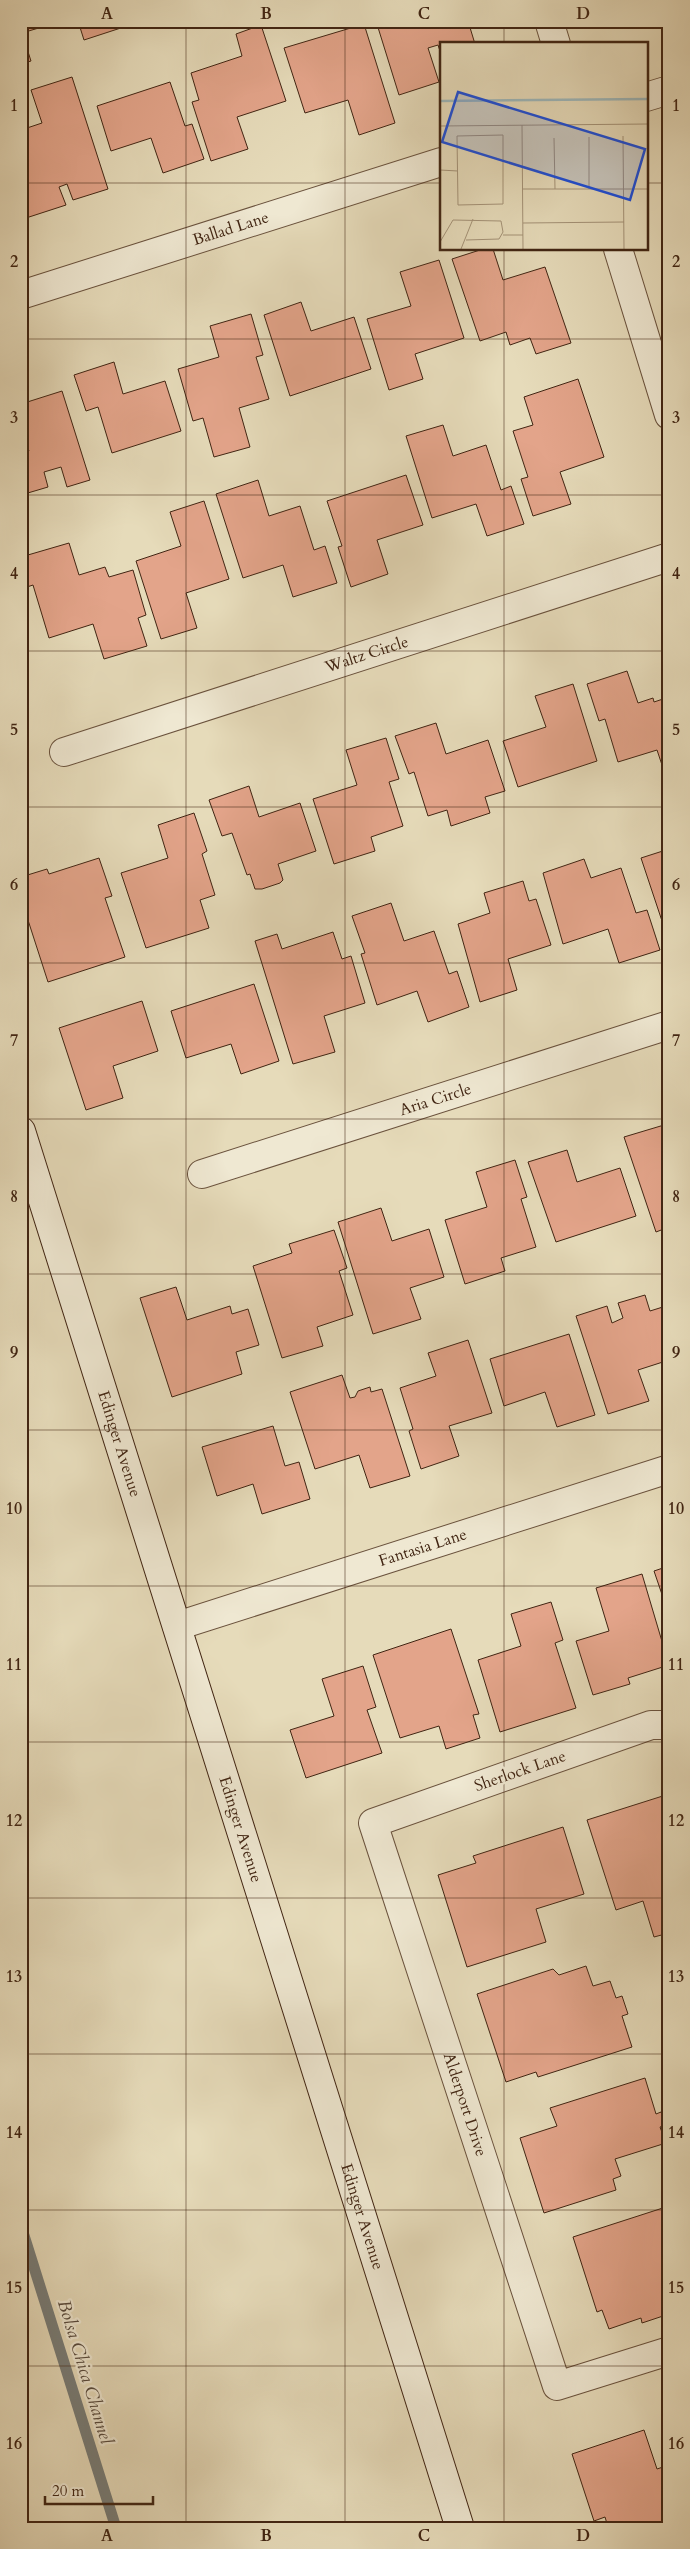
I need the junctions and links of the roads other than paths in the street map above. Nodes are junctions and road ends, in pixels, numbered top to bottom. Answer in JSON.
{"nodes":[{"id":1,"x":549,"y":21,"type":"edge"},
{"id":2,"x":555,"y":42,"type":"edge"},
{"id":3,"x":669,"y":90,"type":"edge"},
{"id":4,"x":648,"y":96,"type":"edge"},
{"id":5,"x":440,"y":162,"type":"edge"},
{"id":6,"x":618,"y":250,"type":"edge"},
{"id":7,"x":21,"y":295,"type":"edge"},
{"id":8,"x":669,"y":415,"type":"edge"},
{"id":9,"x":669,"y":557,"type":"edge"},
{"id":10,"x":64,"y":752,"type":"dead end"},
{"id":11,"x":669,"y":1024,"type":"edge"},
{"id":12,"x":21,"y":1131,"type":"edge"},
{"id":13,"x":202,"y":1174,"type":"dead end"},
{"id":14,"x":669,"y":1469,"type":"edge"},
{"id":15,"x":177,"y":1626,"type":"junction"},
{"id":16,"x":669,"y":1725,"type":"edge"},
{"id":17,"x":373,"y":1823,"type":"joint"},
{"id":18,"x":669,"y":2351,"type":"edge"},
{"id":19,"x":460,"y":2528,"type":"edge"}],
"edges":[{"from":1,"to":2,"type":"street"},
{"from":3,"to":4,"type":"street"},
{"from":5,"to":7,"type":"street","name":"Ballad Lane"},
{"from":6,"to":8,"type":"street"},
{"from":9,"to":10,"type":"street","name":"Waltz Circle"},
{"from":11,"to":13,"type":"street","name":"Aria Circle"},
{"from":12,"to":15,"type":"street","name":"Edinger Avenue"},
{"from":14,"to":15,"type":"street","name":"Fantasia Lane"},
{"from":15,"to":19,"type":"street","name":"Edinger Avenue"},
{"from":16,"to":17,"type":"street","name":"Sherlock Lane"},
{"from":17,"to":18,"type":"street","name":"Alderport Drive"}]}
